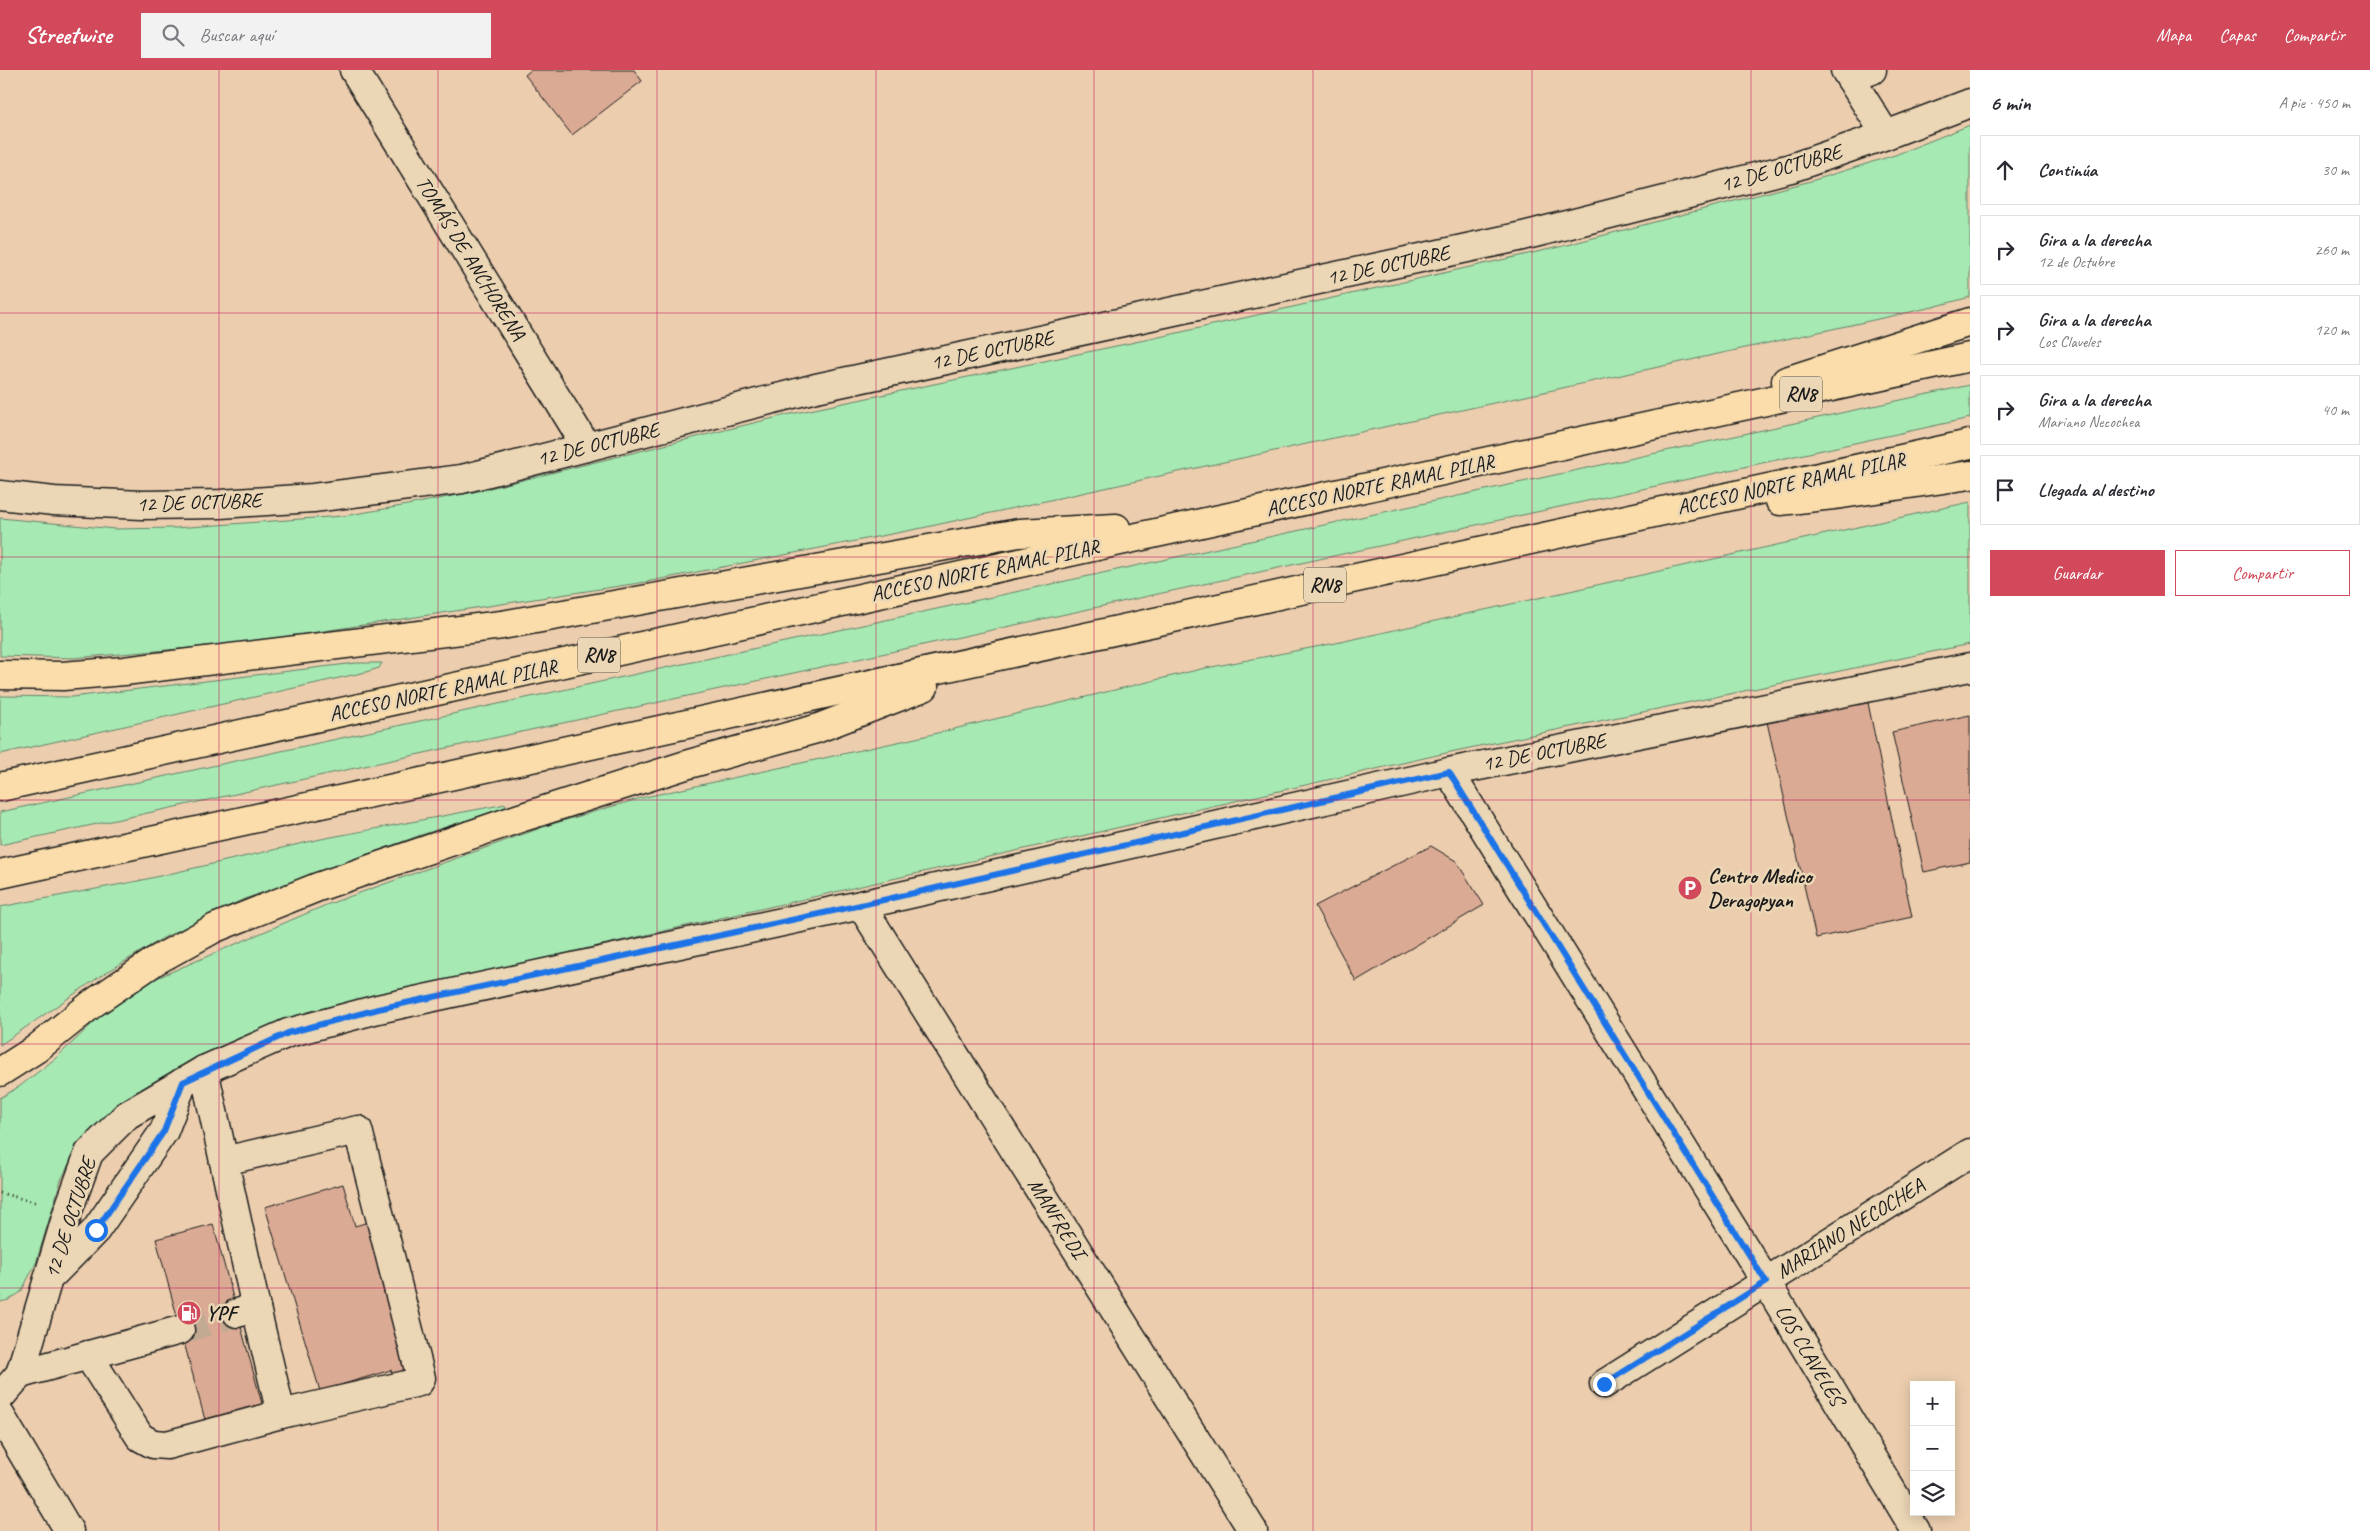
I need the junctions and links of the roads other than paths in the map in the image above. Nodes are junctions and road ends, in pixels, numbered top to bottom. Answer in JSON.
{"nodes":[{"id":1,"x":354,"y":70,"type":"edge"},
{"id":2,"x":1856,"y":73,"type":"edge"},
{"id":3,"x":1970,"y":103,"type":"edge"},
{"id":4,"x":1886,"y":135,"type":"junction"},
{"id":5,"x":1970,"y":322,"type":"edge"},
{"id":6,"x":1970,"y":357,"type":"edge"},
{"id":7,"x":1632,"y":431,"type":"junction"},
{"id":8,"x":1970,"y":444,"type":"edge"},
{"id":9,"x":587,"y":447,"type":"junction"},
{"id":10,"x":1970,"y":476,"type":"edge"},
{"id":11,"x":0,"y":495,"type":"edge"},
{"id":12,"x":1641,"y":515,"type":"junction"},
{"id":13,"x":1197,"y":524,"type":"junction"},
{"id":14,"x":1008,"y":656,"type":"junction"},
{"id":15,"x":1970,"y":667,"type":"edge"},
{"id":16,"x":0,"y":675,"type":"edge"},
{"id":17,"x":1449,"y":772,"type":"junction"},
{"id":18,"x":0,"y":787,"type":"edge"},
{"id":19,"x":0,"y":874,"type":"edge"},
{"id":20,"x":861,"y":905,"type":"junction"},
{"id":21,"x":0,"y":1072,"type":"edge"},
{"id":22,"x":193,"y":1076,"type":"junction"},
{"id":23,"x":1970,"y":1153,"type":"edge"},
{"id":24,"x":224,"y":1160,"type":"junction"},
{"id":25,"x":50,"y":1277,"type":"junction"},
{"id":26,"x":1766,"y":1282,"type":"junction"},
{"id":27,"x":180,"y":1330,"type":"tunnel mouth"},
{"id":28,"x":88,"y":1355,"type":"junction"},
{"id":29,"x":20,"y":1374,"type":"junction"},
{"id":30,"x":1604,"y":1384,"type":"dead end"},
{"id":31,"x":0,"y":1396,"type":"edge"},
{"id":32,"x":281,"y":1414,"type":"junction"},
{"id":33,"x":0,"y":1415,"type":"edge"},
{"id":34,"x":69,"y":1531,"type":"edge"},
{"id":35,"x":1253,"y":1531,"type":"edge"},
{"id":36,"x":1916,"y":1531,"type":"edge"}],
"edges":[{"from":1,"to":9,"type":"street","name":"TOMÁS DE ANCHORENA"},
{"from":2,"to":4,"type":"street"},
{"from":3,"to":4,"type":"street","name":"12 DE OCTUBRE"},
{"from":4,"to":9,"type":"street","name":"12 DE OCTUBRE"},
{"from":5,"to":7,"type":"highway"},
{"from":6,"to":7,"type":"highway","name":"ACCESO NORTE RAMAL PILAR","number":"RN8"},
{"from":7,"to":13,"type":"highway","name":"ACCESO NORTE RAMAL PILAR","number":"RN8"},
{"from":8,"to":12,"type":"highway","name":"ACCESO NORTE RAMAL PILAR","number":"RN8"},
{"from":9,"to":11,"type":"street","name":"12 DE OCTUBRE"},
{"from":10,"to":12,"type":"highway"},
{"from":12,"to":14,"type":"highway","name":"ACCESO NORTE RAMAL PILAR","number":"RN8"},
{"from":13,"to":16,"type":"highway"},
{"from":13,"to":18,"type":"highway","name":"ACCESO NORTE RAMAL PILAR","number":"RN8"},
{"from":14,"to":19,"type":"highway","name":"ACCESO NORTE RAMAL PILAR","number":"RN8"},
{"from":14,"to":21,"type":"highway"},
{"from":15,"to":17,"type":"street","name":"12 DE OCTUBRE"},
{"from":17,"to":20,"type":"street","name":"12 DE OCTUBRE"},
{"from":17,"to":26,"type":"street","name":"LOS CLAVELES"},
{"from":20,"to":22,"type":"street","name":"12 DE OCTUBRE"},
{"from":20,"to":35,"type":"street","name":"MANFREDI"},
{"from":22,"to":24,"type":"street"},
{"from":22,"to":25,"type":"street"},
{"from":22,"to":25,"type":"street","name":"12 DE OCTUBRE"},
{"from":23,"to":26,"type":"street","name":"MARIANO NECOCHEA"},
{"from":24,"to":32,"type":"street"},
{"from":24,"to":32,"type":"street"},
{"from":25,"to":29,"type":"street","name":"12 DE OCTUBRE"},
{"from":26,"to":30,"type":"street","name":"MARIANO NECOCHEA"},
{"from":26,"to":36,"type":"street","name":"LOS CLAVELES"},
{"from":27,"to":28,"type":"street"},
{"from":28,"to":29,"type":"street"},
{"from":28,"to":32,"type":"street"},
{"from":29,"to":31,"type":"street","name":"12 DE OCTUBRE"},
{"from":33,"to":34,"type":"street"}]}
